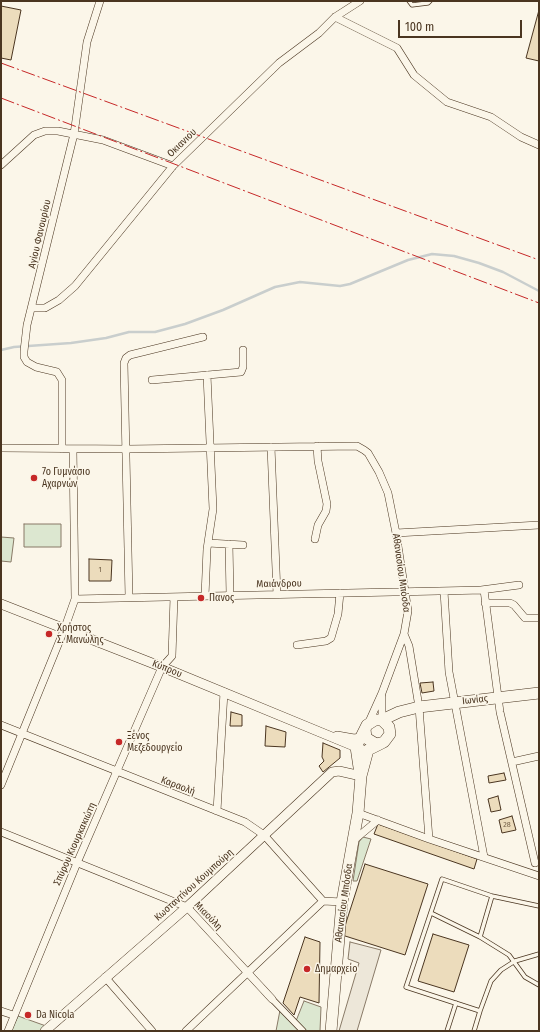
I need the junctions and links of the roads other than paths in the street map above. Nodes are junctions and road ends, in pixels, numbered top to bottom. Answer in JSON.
{"nodes":[{"id":1,"x":100,"y":1,"type":"edge"},
{"id":2,"x":360,"y":1,"type":"edge"},
{"id":3,"x":409,"y":1,"type":"edge"},
{"id":4,"x":430,"y":1,"type":"edge"},
{"id":5,"x":335,"y":17,"type":"junction"},
{"id":6,"x":74,"y":134,"type":"junction"},
{"id":7,"x":539,"y":145,"type":"edge"},
{"id":8,"x":1,"y":165,"type":"edge"},
{"id":9,"x":173,"y":166,"type":"junction"},
{"id":10,"x":32,"y":308,"type":"junction"},
{"id":11,"x":203,"y":338,"type":"dead end"},
{"id":12,"x":243,"y":350,"type":"dead end"},
{"id":13,"x":207,"y":376,"type":"junction"},
{"id":14,"x":152,"y":380,"type":"dead end"},
{"id":15,"x":317,"y":446,"type":"junction"},
{"id":16,"x":271,"y":447,"type":"junction"},
{"id":17,"x":1,"y":448,"type":"edge"},
{"id":18,"x":62,"y":449,"type":"junction"},
{"id":19,"x":73,"y":449,"type":"junction"},
{"id":20,"x":127,"y":449,"type":"junction"},
{"id":21,"x":211,"y":449,"type":"junction"},
{"id":22,"x":539,"y":525,"type":"edge"},
{"id":23,"x":396,"y":533,"type":"junction"},
{"id":24,"x":316,"y":539,"type":"dead end"},
{"id":25,"x":208,"y":543,"type":"junction"},
{"id":26,"x":229,"y":544,"type":"junction"},
{"id":27,"x":243,"y":545,"type":"dead end"},
{"id":28,"x":519,"y":585,"type":"dead end"},
{"id":29,"x":482,"y":590,"type":"junction"},
{"id":30,"x":444,"y":591,"type":"junction"},
{"id":31,"x":404,"y":592,"type":"junction"},
{"id":32,"x":340,"y":593,"type":"junction"},
{"id":33,"x":277,"y":594,"type":"junction"},
{"id":34,"x":230,"y":595,"type":"junction"},
{"id":35,"x":205,"y":596,"type":"junction"},
{"id":36,"x":129,"y":597,"type":"junction"},
{"id":37,"x":174,"y":597,"type":"junction"},
{"id":38,"x":75,"y":598,"type":"junction"},
{"id":39,"x":485,"y":603,"type":"junction"},
{"id":40,"x":1,"y":604,"type":"edge"},
{"id":41,"x":539,"y":618,"type":"edge"},
{"id":42,"x":64,"y":630,"type":"junction"},
{"id":43,"x":404,"y":634,"type":"junction"},
{"id":44,"x":297,"y":645,"type":"dead end"},
{"id":45,"x":162,"y":667,"type":"junction"},
{"id":46,"x":224,"y":692,"type":"junction"},
{"id":47,"x":382,"y":693,"type":"junction"},
{"id":48,"x":539,"y":693,"type":"edge"},
{"id":49,"x":498,"y":698,"type":"junction"},
{"id":50,"x":454,"y":702,"type":"junction"},
{"id":51,"x":415,"y":708,"type":"junction"},
{"id":52,"x":382,"y":720,"type":"junction"},
{"id":53,"x":1,"y":725,"type":"edge"},
{"id":54,"x":22,"y":734,"type":"junction"},
{"id":55,"x":362,"y":735,"type":"junction"},
{"id":56,"x":386,"y":740,"type":"junction"},
{"id":57,"x":368,"y":750,"type":"junction"},
{"id":58,"x":539,"y":756,"type":"edge"},
{"id":59,"x":512,"y":762,"type":"junction"},
{"id":60,"x":117,"y":773,"type":"junction"},
{"id":61,"x":361,"y":776,"type":"junction"},
{"id":62,"x":1,"y":785,"type":"edge"},
{"id":63,"x":217,"y":811,"type":"junction"},
{"id":64,"x":358,"y":813,"type":"junction"},
{"id":65,"x":378,"y":820,"type":"junction"},
{"id":66,"x":1,"y":832,"type":"edge"},
{"id":67,"x":264,"y":835,"type":"junction"},
{"id":68,"x":429,"y":839,"type":"junction"},
{"id":69,"x":354,"y":840,"type":"junction"},
{"id":70,"x":484,"y":857,"type":"junction"},
{"id":71,"x":537,"y":862,"type":"edge"},
{"id":72,"x":77,"y":863,"type":"junction"},
{"id":73,"x":529,"y":872,"type":"junction"},
{"id":74,"x":539,"y":876,"type":"edge"},
{"id":75,"x":492,"y":896,"type":"junction"},
{"id":76,"x":323,"y":901,"type":"junction"},
{"id":77,"x":342,"y":902,"type":"junction"},
{"id":78,"x":539,"y":906,"type":"edge"},
{"id":79,"x":186,"y":907,"type":"junction"},
{"id":80,"x":431,"y":913,"type":"junction"},
{"id":81,"x":480,"y":937,"type":"junction"},
{"id":82,"x":539,"y":954,"type":"edge"},
{"id":83,"x":515,"y":961,"type":"junction"},
{"id":84,"x":248,"y":973,"type":"junction"},
{"id":85,"x":105,"y":977,"type":"junction"},
{"id":86,"x":539,"y":985,"type":"edge"},
{"id":87,"x":272,"y":999,"type":"joint"},
{"id":88,"x":456,"y":1003,"type":"junction"},
{"id":89,"x":1,"y":1011,"type":"edge"},
{"id":90,"x":480,"y":1011,"type":"junction"},
{"id":91,"x":13,"y":1015,"type":"junction"},
{"id":92,"x":8,"y":1031,"type":"edge"},
{"id":93,"x":45,"y":1031,"type":"edge"},
{"id":94,"x":152,"y":1031,"type":"edge"},
{"id":95,"x":186,"y":1031,"type":"edge"},
{"id":96,"x":302,"y":1031,"type":"edge"},
{"id":97,"x":332,"y":1031,"type":"edge"},
{"id":98,"x":447,"y":1031,"type":"edge"},
{"id":99,"x":474,"y":1031,"type":"edge"}],
"edges":[{"from":1,"to":6,"type":"street","name":"Αγίου Φανουρίου"},
{"from":2,"to":5,"type":"street","name":"Οκιανιου"},
{"from":3,"to":4,"type":"lane"},
{"from":5,"to":7,"type":"street"},
{"from":5,"to":9,"type":"street","name":"Οκιανιου"},
{"from":6,"to":8,"type":"street"},
{"from":6,"to":9,"type":"street"},
{"from":6,"to":10,"type":"street","name":"Αγίου Φανουρίου"},
{"from":9,"to":10,"type":"street","name":"Οκιανιου"},
{"from":10,"to":18,"type":"street","name":"Αγίου Φανουρίου"},
{"from":11,"to":20,"type":"street"},
{"from":12,"to":13,"type":"street"},
{"from":13,"to":14,"type":"street"},
{"from":13,"to":21,"type":"street"},
{"from":15,"to":16,"type":"street"},
{"from":15,"to":23,"type":"street","name":"Αθανασίου Μπόσδα"},
{"from":15,"to":24,"type":"street"},
{"from":16,"to":21,"type":"street"},
{"from":16,"to":33,"type":"street"},
{"from":17,"to":18,"type":"street"},
{"from":18,"to":19,"type":"street"},
{"from":19,"to":20,"type":"street"},
{"from":19,"to":38,"type":"street"},
{"from":20,"to":21,"type":"street"},
{"from":20,"to":36,"type":"street"},
{"from":21,"to":25,"type":"street"},
{"from":22,"to":23,"type":"street"},
{"from":23,"to":31,"type":"street","name":"Αθανασίου Μπόσδα"},
{"from":25,"to":26,"type":"street"},
{"from":25,"to":35,"type":"street"},
{"from":26,"to":27,"type":"street"},
{"from":26,"to":34,"type":"street"},
{"from":28,"to":29,"type":"street","name":"Μαιάνδρου"},
{"from":29,"to":30,"type":"street","name":"Μαιάνδρου"},
{"from":29,"to":39,"type":"street"},
{"from":30,"to":31,"type":"street","name":"Μαιάνδρου"},
{"from":30,"to":50,"type":"street"},
{"from":31,"to":32,"type":"street","name":"Μαιάνδρου"},
{"from":31,"to":43,"type":"street","name":"Αθανασίου Μπόσδα"},
{"from":32,"to":33,"type":"street","name":"Μαιάνδρου"},
{"from":32,"to":44,"type":"street"},
{"from":33,"to":34,"type":"street","name":"Μαιάνδρου"},
{"from":34,"to":35,"type":"street","name":"Μαιάνδρου"},
{"from":35,"to":37,"type":"street","name":"Μαιάνδρου"},
{"from":36,"to":37,"type":"street","name":"Μαιάνδρου"},
{"from":36,"to":38,"type":"street","name":"Μαιάνδρου"},
{"from":37,"to":45,"type":"street","name":"Σπύρου Κιουρκακιώτη"},
{"from":38,"to":42,"type":"street"},
{"from":39,"to":41,"type":"street"},
{"from":39,"to":49,"type":"street"},
{"from":40,"to":42,"type":"street","name":"Κύπρου"},
{"from":42,"to":45,"type":"street","name":"Κύπρου"},
{"from":42,"to":54,"type":"street"},
{"from":43,"to":47,"type":"street","name":"Αθανασίου Μπόσδα"},
{"from":43,"to":51,"type":"street"},
{"from":45,"to":46,"type":"street","name":"Κύπρου"},
{"from":45,"to":60,"type":"street","name":"Σπύρου Κιουρκακιώτη"},
{"from":46,"to":55,"type":"street","name":"Κύπρου"},
{"from":46,"to":63,"type":"street"},
{"from":47,"to":52,"type":"street","name":"Αθανασίου Μπόσδα"},
{"from":47,"to":55,"type":"street","name":"Αθανασίου Μπόσδα"},
{"from":48,"to":49,"type":"main road","name":"Ιωνίας"},
{"from":49,"to":50,"type":"main road","name":"Ιωνίας"},
{"from":49,"to":59,"type":"street"},
{"from":50,"to":51,"type":"main road","name":"Ιωνίας"},
{"from":50,"to":70,"type":"street"},
{"from":51,"to":52,"type":"main road","name":"Ιωνίας"},
{"from":51,"to":56,"type":"main road"},
{"from":51,"to":68,"type":"street"},
{"from":52,"to":55,"type":"main road","name":"Ιωνίας"},
{"from":52,"to":56,"type":"main road"},
{"from":53,"to":54,"type":"street","name":"Καραολή"},
{"from":54,"to":60,"type":"street","name":"Καραολή"},
{"from":54,"to":62,"type":"street"},
{"from":55,"to":56,"type":"main road"},
{"from":55,"to":57,"type":"street","name":"Κύπρου"},
{"from":55,"to":61,"type":"main road","name":"Αθανασίου Μπόσδα"},
{"from":56,"to":57,"type":"main road"},
{"from":57,"to":61,"type":"main road","name":"Αθανασίου Μπόσδα"},
{"from":58,"to":59,"type":"street"},
{"from":59,"to":71,"type":"street"},
{"from":60,"to":63,"type":"street","name":"Καραολή"},
{"from":60,"to":72,"type":"street","name":"Σπύρου Κιουρκακιώτη"},
{"from":61,"to":64,"type":"main road","name":"Αθανασίου Μπόσδα"},
{"from":61,"to":67,"type":"street","name":"Κωσταντίνου Κουμπούρη"},
{"from":63,"to":67,"type":"street","name":"Καραολή"},
{"from":64,"to":65,"type":"street"},
{"from":64,"to":69,"type":"main road","name":"Αθανασίου Μπόσδα"},
{"from":65,"to":68,"type":"street"},
{"from":65,"to":69,"type":"street"},
{"from":66,"to":72,"type":"street","name":"Μιαούλη"},
{"from":67,"to":76,"type":"street","name":"Καραολή"},
{"from":67,"to":79,"type":"street","name":"Κωσταντίνου Κουμπούρη"},
{"from":68,"to":70,"type":"street"},
{"from":69,"to":77,"type":"main road","name":"Αθανασίου Μπόσδα"},
{"from":70,"to":73,"type":"street"},
{"from":71,"to":73,"type":"street"},
{"from":72,"to":79,"type":"street","name":"Μιαούλη"},
{"from":72,"to":91,"type":"street","name":"Σπύρου Κιουρκακιώτη"},
{"from":73,"to":74,"type":"street"},
{"from":75,"to":78,"type":"lane"},
{"from":75,"to":80,"type":"lane"},
{"from":75,"to":81,"type":"lane"},
{"from":76,"to":77,"type":"street"},
{"from":76,"to":84,"type":"street"},
{"from":77,"to":97,"type":"main road","name":"Αθανασίου Μπόσδα"},
{"from":79,"to":84,"type":"street","name":"Μιαούλη"},
{"from":79,"to":85,"type":"street","name":"Κωσταντίνου Κουμπούρη"},
{"from":80,"to":81,"type":"lane"},
{"from":80,"to":88,"type":"lane"},
{"from":81,"to":83,"type":"lane"},
{"from":82,"to":83,"type":"lane"},
{"from":83,"to":86,"type":"lane"},
{"from":83,"to":90,"type":"lane"},
{"from":84,"to":87,"type":"street","name":"Μιαούλη"},
{"from":84,"to":95,"type":"street"},
{"from":85,"to":93,"type":"street","name":"Κωσταντίνου Κουμπούρη"},
{"from":85,"to":94,"type":"street"},
{"from":87,"to":96,"type":"street","name":"Μιαούλη"},
{"from":88,"to":90,"type":"lane"},
{"from":88,"to":98,"type":"lane"},
{"from":89,"to":91,"type":"street"},
{"from":90,"to":99,"type":"lane"},
{"from":91,"to":92,"type":"street","name":"Σπύρου Κιουρκακιώτη"}]}
